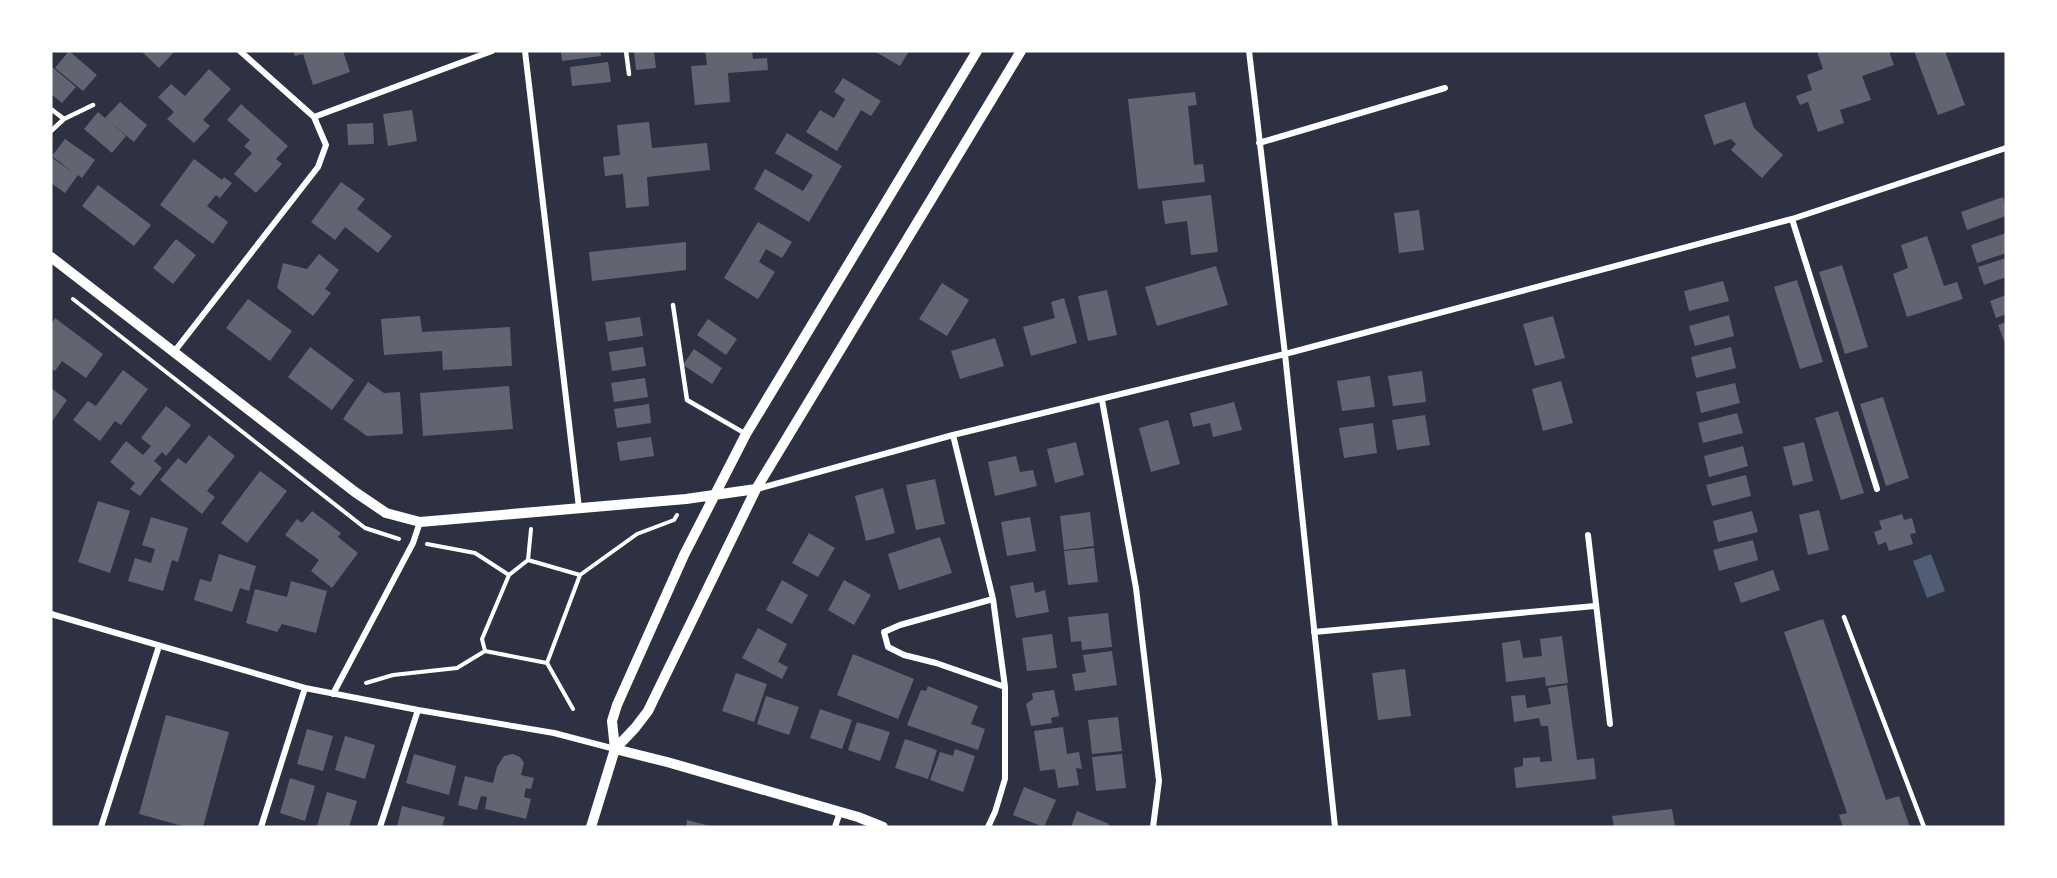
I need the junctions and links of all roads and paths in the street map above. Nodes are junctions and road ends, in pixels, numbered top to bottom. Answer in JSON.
{"nodes":[{"id":1,"x":240,"y":51,"type":"edge"},
{"id":2,"x":492,"y":51,"type":"edge"},
{"id":3,"x":525,"y":51,"type":"edge"},
{"id":4,"x":626,"y":51,"type":"edge"},
{"id":5,"x":977,"y":51,"type":"edge"},
{"id":6,"x":1021,"y":51,"type":"edge"},
{"id":7,"x":1249,"y":51,"type":"edge"},
{"id":8,"x":629,"y":74,"type":"dead end"},
{"id":9,"x":1445,"y":88,"type":"dead end"},
{"id":10,"x":93,"y":105,"type":"dead end"},
{"id":11,"x":51,"y":109,"type":"edge"},
{"id":12,"x":314,"y":117,"type":"junction"},
{"id":13,"x":64,"y":119,"type":"junction"},
{"id":14,"x":51,"y":131,"type":"edge"},
{"id":15,"x":1259,"y":143,"type":"junction"},
{"id":16,"x":2006,"y":148,"type":"edge"},
{"id":17,"x":1792,"y":219,"type":"junction"},
{"id":18,"x":51,"y":257,"type":"edge"},
{"id":19,"x":673,"y":304,"type":"dead end"},
{"id":20,"x":174,"y":352,"type":"junction"},
{"id":21,"x":1285,"y":354,"type":"junction"},
{"id":22,"x":1102,"y":400,"type":"junction"},
{"id":23,"x":746,"y":434,"type":"junction"},
{"id":24,"x":953,"y":435,"type":"junction"},
{"id":25,"x":756,"y":489,"type":"junction"},
{"id":26,"x":1877,"y":489,"type":"dead end"},
{"id":27,"x":712,"y":496,"type":"junction"},
{"id":28,"x":686,"y":499,"type":"junction"},
{"id":29,"x":579,"y":508,"type":"junction"},
{"id":30,"x":533,"y":514,"type":"junction"},
{"id":31,"x":420,"y":522,"type":"junction"},
{"id":32,"x":1588,"y":535,"type":"dead end"},
{"id":33,"x":438,"y":545,"type":"dead end"},
{"id":34,"x":528,"y":560,"type":"junction"},
{"id":35,"x":509,"y":574,"type":"junction"},
{"id":36,"x":580,"y":576,"type":"junction"},
{"id":37,"x":993,"y":599,"type":"junction"},
{"id":38,"x":1595,"y":606,"type":"junction"},
{"id":39,"x":51,"y":614,"type":"edge"},
{"id":40,"x":1844,"y":617,"type":"dead end"},
{"id":41,"x":1314,"y":632,"type":"junction"},
{"id":42,"x":159,"y":646,"type":"junction"},
{"id":43,"x":485,"y":651,"type":"junction"},
{"id":44,"x":547,"y":663,"type":"junction"},
{"id":45,"x":363,"y":684,"type":"dead end"},
{"id":46,"x":1005,"y":687,"type":"junction"},
{"id":47,"x":305,"y":688,"type":"junction"},
{"id":48,"x":333,"y":694,"type":"junction"},
{"id":49,"x":573,"y":709,"type":"dead end"},
{"id":50,"x":418,"y":710,"type":"junction"},
{"id":51,"x":1610,"y":724,"type":"dead end"},
{"id":52,"x":615,"y":749,"type":"junction"},
{"id":53,"x":840,"y":812,"type":"junction"},
{"id":54,"x":101,"y":827,"type":"edge"},
{"id":55,"x":261,"y":827,"type":"edge"},
{"id":56,"x":380,"y":827,"type":"edge"},
{"id":57,"x":591,"y":827,"type":"edge"},
{"id":58,"x":836,"y":827,"type":"edge"},
{"id":59,"x":883,"y":827,"type":"edge"},
{"id":60,"x":988,"y":827,"type":"edge"},
{"id":61,"x":1153,"y":827,"type":"edge"},
{"id":62,"x":1335,"y":827,"type":"edge"},
{"id":63,"x":1924,"y":827,"type":"edge"}],
"edges":[{"from":1,"to":12,"type":"street"},
{"from":2,"to":12,"type":"street"},
{"from":3,"to":29,"type":"street"},
{"from":4,"to":8,"type":"lane"},
{"from":5,"to":23,"type":"street"},
{"from":6,"to":25,"type":"street"},
{"from":7,"to":15,"type":"street"},
{"from":9,"to":15,"type":"street"},
{"from":10,"to":13,"type":"lane"},
{"from":11,"to":13,"type":"lane"},
{"from":12,"to":20,"type":"street"},
{"from":13,"to":14,"type":"lane"},
{"from":15,"to":21,"type":"street"},
{"from":16,"to":17,"type":"street"},
{"from":17,"to":21,"type":"street"},
{"from":17,"to":26,"type":"street"},
{"from":18,"to":20,"type":"street"},
{"from":19,"to":23,"type":"lane"},
{"from":20,"to":31,"type":"street"},
{"from":21,"to":22,"type":"street"},
{"from":21,"to":41,"type":"street"},
{"from":22,"to":24,"type":"street"},
{"from":22,"to":61,"type":"street"},
{"from":23,"to":27,"type":"street"},
{"from":24,"to":25,"type":"street"},
{"from":24,"to":37,"type":"street"},
{"from":25,"to":27,"type":"street"},
{"from":25,"to":52,"type":"street"},
{"from":27,"to":28,"type":"street"},
{"from":27,"to":52,"type":"street"},
{"from":28,"to":29,"type":"street"},
{"from":28,"to":36,"type":"path"},
{"from":29,"to":30,"type":"street"},
{"from":30,"to":31,"type":"street"},
{"from":30,"to":34,"type":"path"},
{"from":31,"to":48,"type":"street"},
{"from":32,"to":38,"type":"street"},
{"from":33,"to":35,"type":"path"},
{"from":34,"to":35,"type":"path"},
{"from":34,"to":36,"type":"path"},
{"from":35,"to":43,"type":"path"},
{"from":36,"to":44,"type":"path"},
{"from":37,"to":46,"type":"street"},
{"from":37,"to":46,"type":"street"},
{"from":38,"to":41,"type":"street"},
{"from":38,"to":51,"type":"street"},
{"from":39,"to":42,"type":"street"},
{"from":40,"to":63,"type":"lane"},
{"from":41,"to":62,"type":"street"},
{"from":42,"to":47,"type":"street"},
{"from":42,"to":54,"type":"street"},
{"from":43,"to":44,"type":"path"},
{"from":43,"to":45,"type":"path"},
{"from":44,"to":49,"type":"path"},
{"from":46,"to":60,"type":"street"},
{"from":47,"to":48,"type":"street"},
{"from":47,"to":55,"type":"street"},
{"from":48,"to":50,"type":"street"},
{"from":50,"to":52,"type":"street"},
{"from":50,"to":56,"type":"street"},
{"from":52,"to":53,"type":"street"},
{"from":52,"to":57,"type":"street"},
{"from":53,"to":58,"type":"street"},
{"from":53,"to":59,"type":"street"}]}
